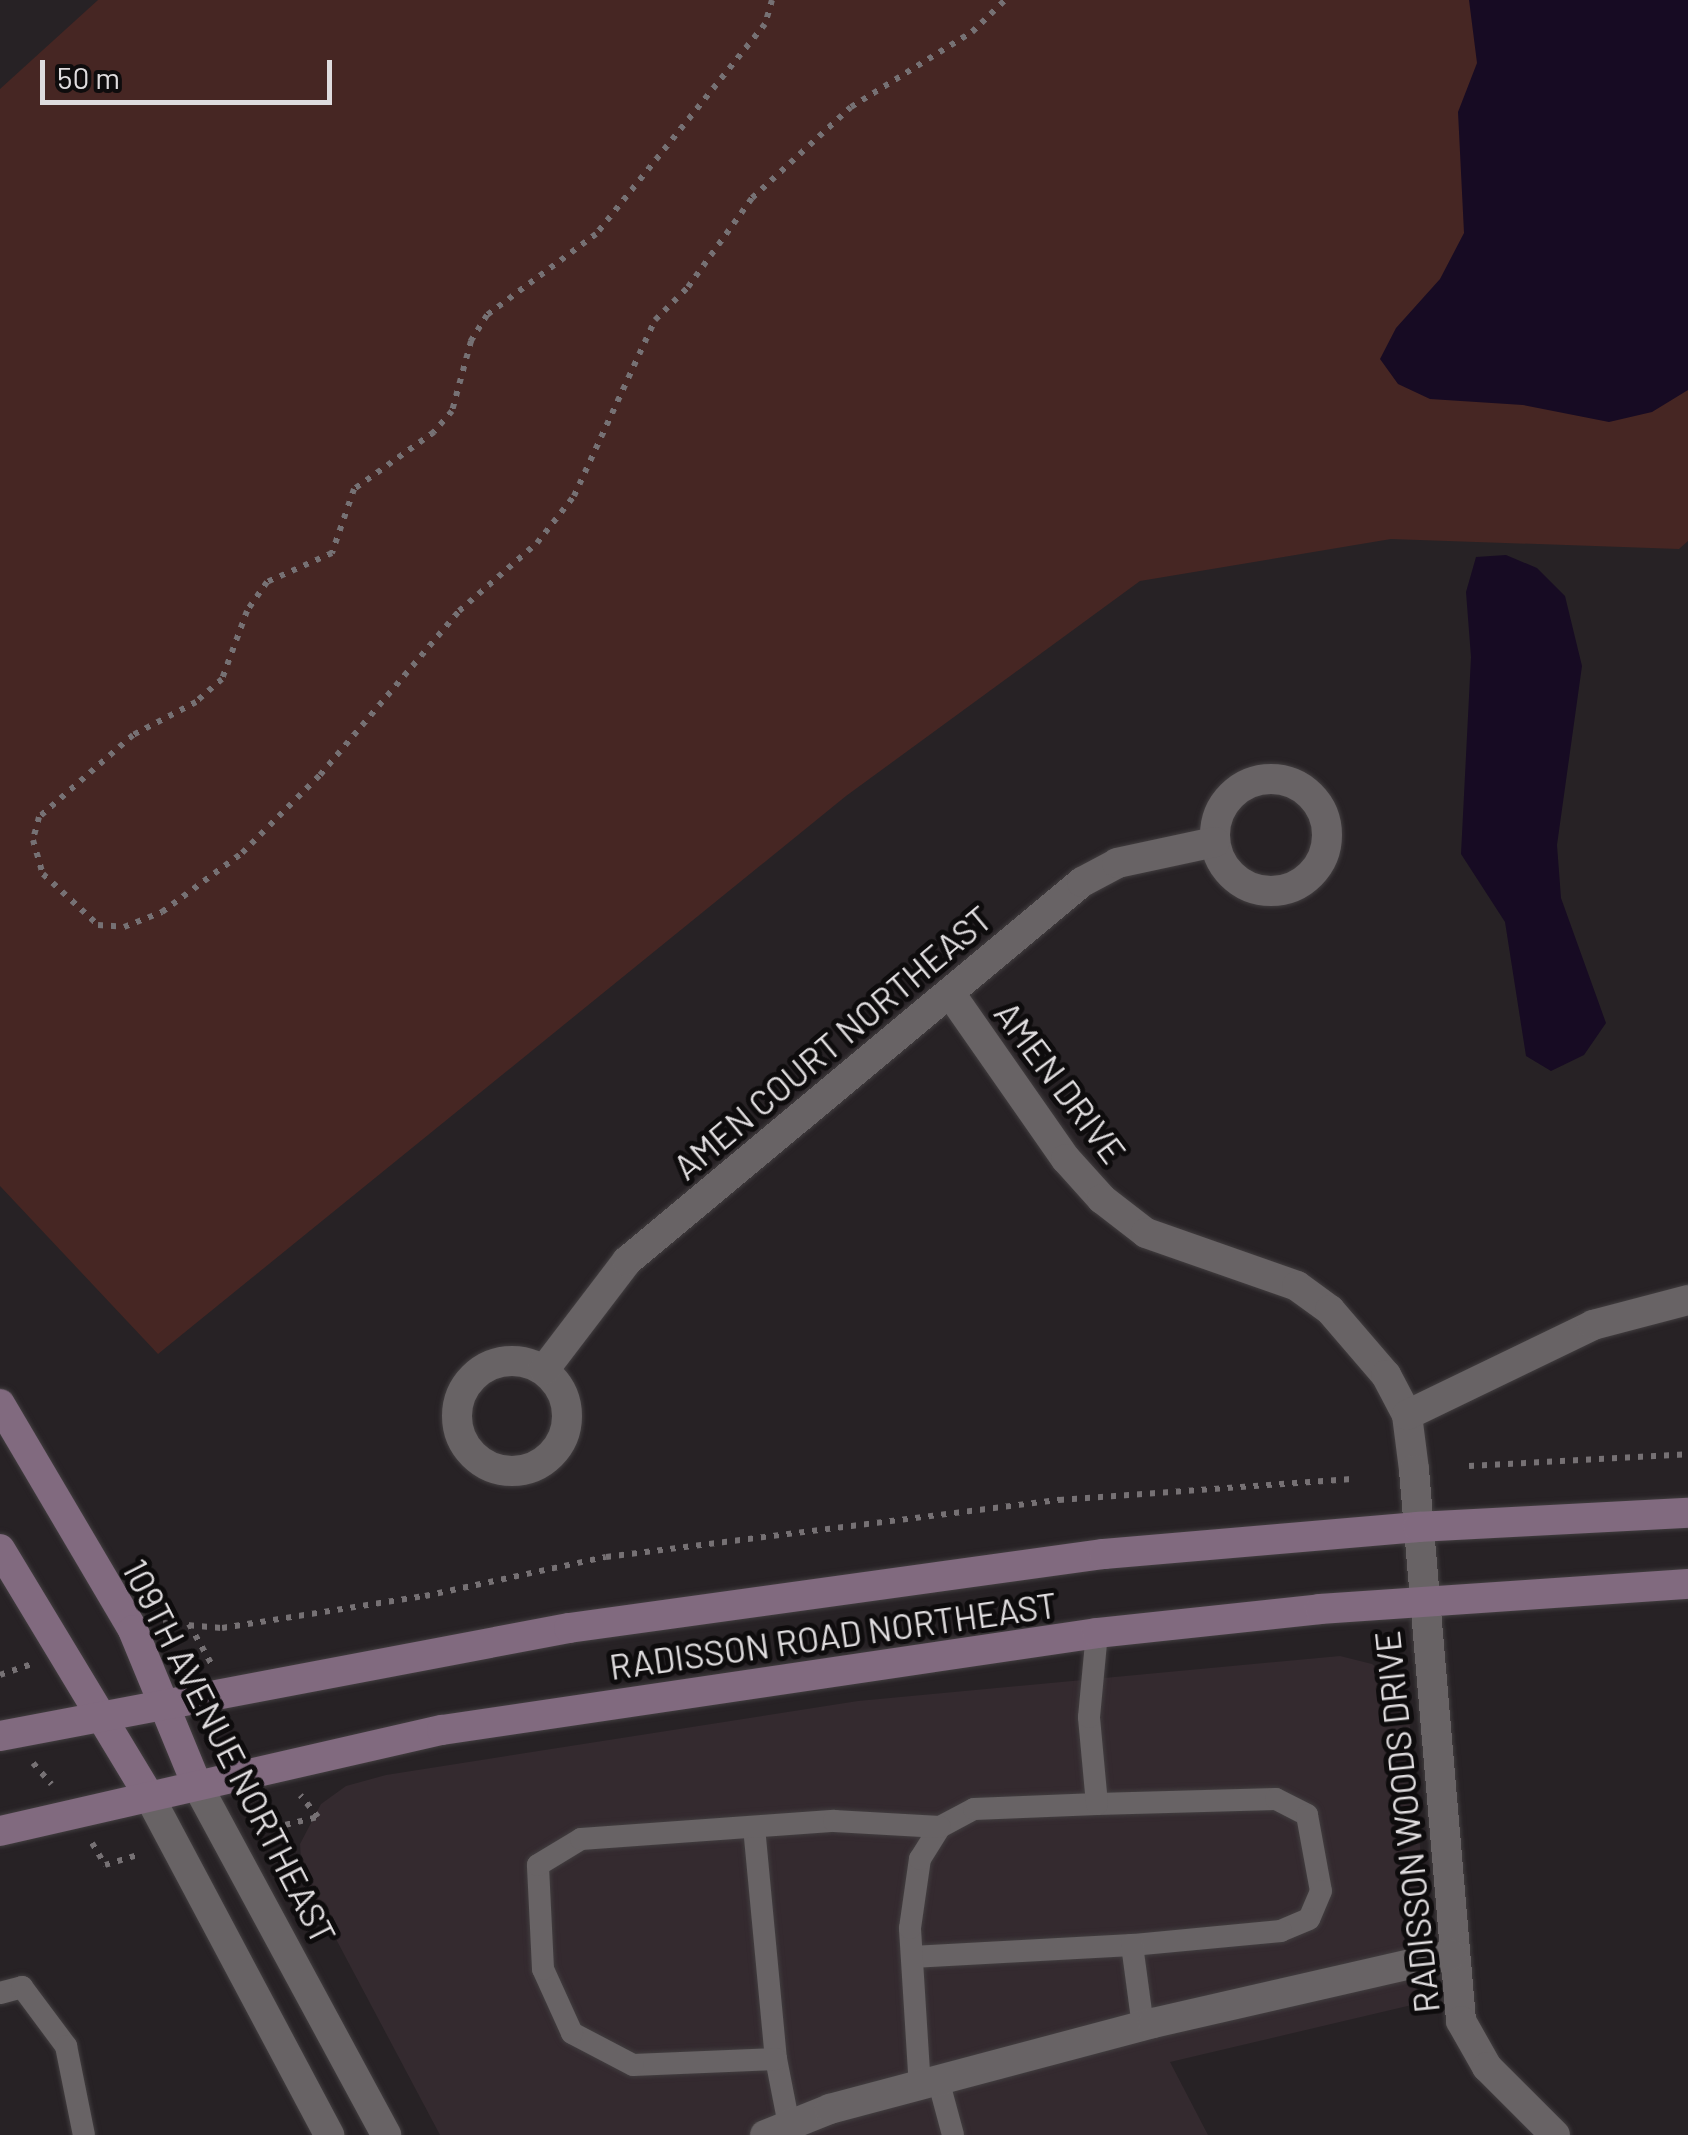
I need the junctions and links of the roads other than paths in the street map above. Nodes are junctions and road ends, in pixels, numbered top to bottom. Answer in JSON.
{"nodes":[{"id":1,"x":1215,"y":842,"type":"dead end"},
{"id":2,"x":950,"y":993,"type":"junction"},
{"id":3,"x":1688,"y":1300,"type":"edge"},
{"id":4,"x":544,"y":1370,"type":"dead end"},
{"id":5,"x":0,"y":1404,"type":"edge"},
{"id":6,"x":1407,"y":1415,"type":"junction"},
{"id":7,"x":1688,"y":1513,"type":"edge"},
{"id":8,"x":1418,"y":1527,"type":"junction"},
{"id":9,"x":0,"y":1549,"type":"edge"},
{"id":10,"x":1688,"y":1584,"type":"edge"},
{"id":11,"x":1422,"y":1602,"type":"junction"},
{"id":12,"x":1097,"y":1633,"type":"junction"},
{"id":13,"x":168,"y":1701,"type":"junction"},
{"id":14,"x":104,"y":1717,"type":"junction"},
{"id":15,"x":0,"y":1736,"type":"edge"},
{"id":16,"x":196,"y":1782,"type":"junction"},
{"id":17,"x":149,"y":1796,"type":"junction"},
{"id":18,"x":1096,"y":1804,"type":"junction"},
{"id":19,"x":754,"y":1827,"type":"junction"},
{"id":20,"x":940,"y":1827,"type":"junction"},
{"id":21,"x":0,"y":1831,"type":"edge"},
{"id":22,"x":1132,"y":1945,"type":"junction"},
{"id":23,"x":1451,"y":1955,"type":"junction"},
{"id":24,"x":912,"y":1957,"type":"junction"},
{"id":25,"x":0,"y":1993,"type":"edge"},
{"id":26,"x":1143,"y":2026,"type":"junction"},
{"id":27,"x":776,"y":2059,"type":"junction"},
{"id":28,"x":930,"y":2085,"type":"junction"},
{"id":29,"x":777,"y":2130,"type":"edge"},
{"id":30,"x":84,"y":2135,"type":"edge"},
{"id":31,"x":330,"y":2135,"type":"edge"},
{"id":32,"x":386,"y":2135,"type":"edge"},
{"id":33,"x":953,"y":2135,"type":"edge"},
{"id":34,"x":1555,"y":2135,"type":"edge"}],
"edges":[{"from":1,"to":2,"type":"street","name":"AMEN COURT NORTHEAST"},
{"from":2,"to":4,"type":"street","name":"AMEN COURT NORTHEAST"},
{"from":2,"to":6,"type":"street","name":"AMEN DRIVE"},
{"from":3,"to":6,"type":"street"},
{"from":5,"to":13,"type":"main road","name":"109TH AVENUE NORTHEAST"},
{"from":6,"to":8,"type":"street","name":"AMEN DRIVE"},
{"from":7,"to":8,"type":"main road","name":"RADISSON ROAD NORTHEAST"},
{"from":8,"to":11,"type":"street","name":"RADISSON WOODS DRIVE"},
{"from":8,"to":13,"type":"main road","name":"RADISSON ROAD NORTHEAST"},
{"from":9,"to":14,"type":"main road"},
{"from":10,"to":11,"type":"main road","name":"RADISSON ROAD NORTHEAST"},
{"from":11,"to":12,"type":"main road","name":"RADISSON ROAD NORTHEAST"},
{"from":11,"to":23,"type":"street","name":"RADISSON WOODS DRIVE"},
{"from":12,"to":16,"type":"main road","name":"RADISSON ROAD NORTHEAST"},
{"from":12,"to":18,"type":"lane"},
{"from":13,"to":14,"type":"main road","name":"RADISSON ROAD NORTHEAST"},
{"from":13,"to":16,"type":"main road","name":"109TH AVENUE NORTHEAST"},
{"from":14,"to":15,"type":"main road","name":"RADISSON ROAD NORTHEAST"},
{"from":14,"to":17,"type":"main road"},
{"from":16,"to":17,"type":"main road","name":"RADISSON ROAD NORTHEAST"},
{"from":16,"to":32,"type":"street","name":"109TH AVENUE NORTHEAST"},
{"from":17,"to":21,"type":"main road","name":"RADISSON ROAD NORTHEAST"},
{"from":17,"to":31,"type":"street"},
{"from":18,"to":20,"type":"lane"},
{"from":18,"to":22,"type":"lane"},
{"from":19,"to":20,"type":"lane"},
{"from":19,"to":27,"type":"lane"},
{"from":19,"to":27,"type":"lane"},
{"from":20,"to":24,"type":"lane"},
{"from":22,"to":24,"type":"lane"},
{"from":22,"to":26,"type":"lane"},
{"from":23,"to":26,"type":"street"},
{"from":23,"to":34,"type":"street","name":"RADISSON WOODS DRIVE"},
{"from":24,"to":28,"type":"lane"},
{"from":25,"to":30,"type":"lane"},
{"from":26,"to":28,"type":"street"},
{"from":27,"to":29,"type":"lane"},
{"from":28,"to":29,"type":"street"},
{"from":28,"to":33,"type":"lane"}]}
